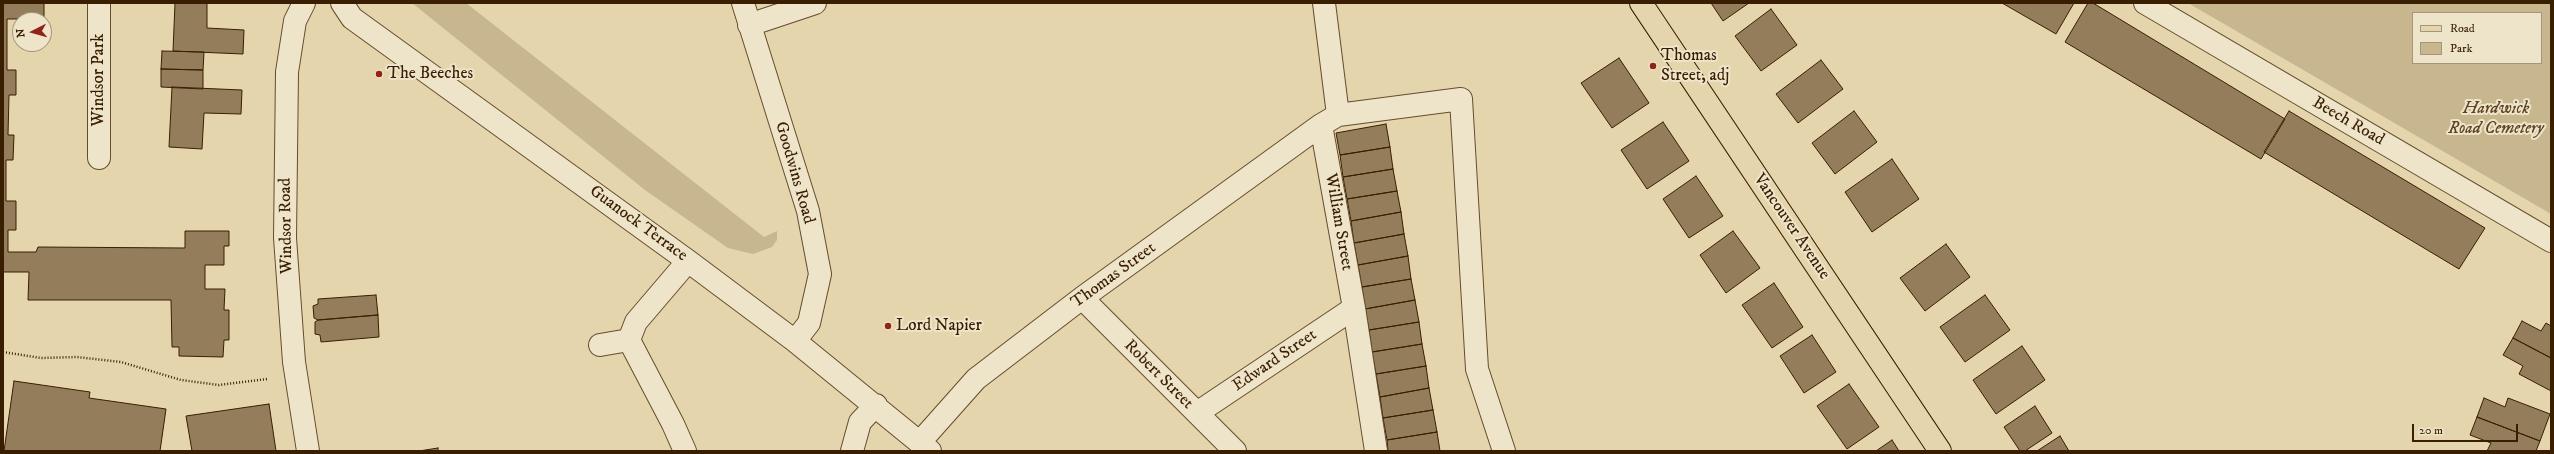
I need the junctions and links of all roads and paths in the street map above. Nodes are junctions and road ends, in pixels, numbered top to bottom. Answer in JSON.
{"nodes":[{"id":1,"x":99,"y":3,"type":"edge"},
{"id":2,"x":304,"y":3,"type":"edge"},
{"id":3,"x":342,"y":3,"type":"edge"},
{"id":4,"x":743,"y":3,"type":"edge"},
{"id":5,"x":815,"y":3,"type":"edge"},
{"id":6,"x":1324,"y":3,"type":"edge"},
{"id":7,"x":1641,"y":3,"type":"edge"},
{"id":8,"x":2145,"y":3,"type":"edge"},
{"id":9,"x":749,"y":25,"type":"junction"},
{"id":10,"x":1330,"y":120,"type":"junction"},
{"id":11,"x":100,"y":158,"type":"dead end"},
{"id":12,"x":2551,"y":242,"type":"edge"},
{"id":13,"x":688,"y":261,"type":"junction"},
{"id":14,"x":1082,"y":298,"type":"junction"},
{"id":15,"x":1354,"y":308,"type":"junction"},
{"id":16,"x":629,"y":340,"type":"junction"},
{"id":17,"x":795,"y":341,"type":"junction"},
{"id":18,"x":600,"y":345,"type":"dead end"},
{"id":19,"x":3,"y":352,"type":"edge"},
{"id":20,"x":296,"y":375,"type":"junction"},
{"id":21,"x":876,"y":405,"type":"junction"},
{"id":22,"x":1197,"y":413,"type":"junction"},
{"id":23,"x":925,"y":446,"type":"edge"},
{"id":24,"x":308,"y":451,"type":"edge"},
{"id":25,"x":684,"y":451,"type":"edge"},
{"id":26,"x":852,"y":451,"type":"edge"},
{"id":27,"x":1235,"y":451,"type":"edge"},
{"id":28,"x":1376,"y":451,"type":"edge"},
{"id":29,"x":1504,"y":451,"type":"edge"},
{"id":30,"x":1940,"y":451,"type":"edge"}],
"edges":[{"from":1,"to":11,"type":"street","name":"Windsor Park"},
{"from":2,"to":20,"type":"street","name":"Windsor Road"},
{"from":3,"to":13,"type":"street","name":"Guanock Terrace"},
{"from":4,"to":9,"type":"street","name":"Goodwins Road"},
{"from":5,"to":9,"type":"street"},
{"from":6,"to":10,"type":"street","name":"William Street"},
{"from":7,"to":30,"type":"main road","name":"Vancouver Avenue"},
{"from":8,"to":12,"type":"street","name":"Beech Road"},
{"from":9,"to":17,"type":"street","name":"Goodwins Road"},
{"from":10,"to":14,"type":"street","name":"Thomas Street"},
{"from":10,"to":15,"type":"street","name":"William Street"},
{"from":10,"to":29,"type":"street"},
{"from":13,"to":16,"type":"street"},
{"from":13,"to":17,"type":"street","name":"Guanock Terrace"},
{"from":14,"to":22,"type":"street","name":"Robert Street"},
{"from":14,"to":23,"type":"street","name":"Thomas Street"},
{"from":15,"to":22,"type":"street","name":"Edward Street"},
{"from":15,"to":28,"type":"street","name":"William Street"},
{"from":16,"to":18,"type":"street"},
{"from":16,"to":25,"type":"street"},
{"from":17,"to":21,"type":"street","name":"Guanock Terrace"},
{"from":19,"to":20,"type":"path"},
{"from":20,"to":24,"type":"street","name":"Windsor Road"},
{"from":21,"to":23,"type":"street","name":"Guanock Terrace"},
{"from":21,"to":26,"type":"street"},
{"from":22,"to":27,"type":"street","name":"Robert Street"}]}
